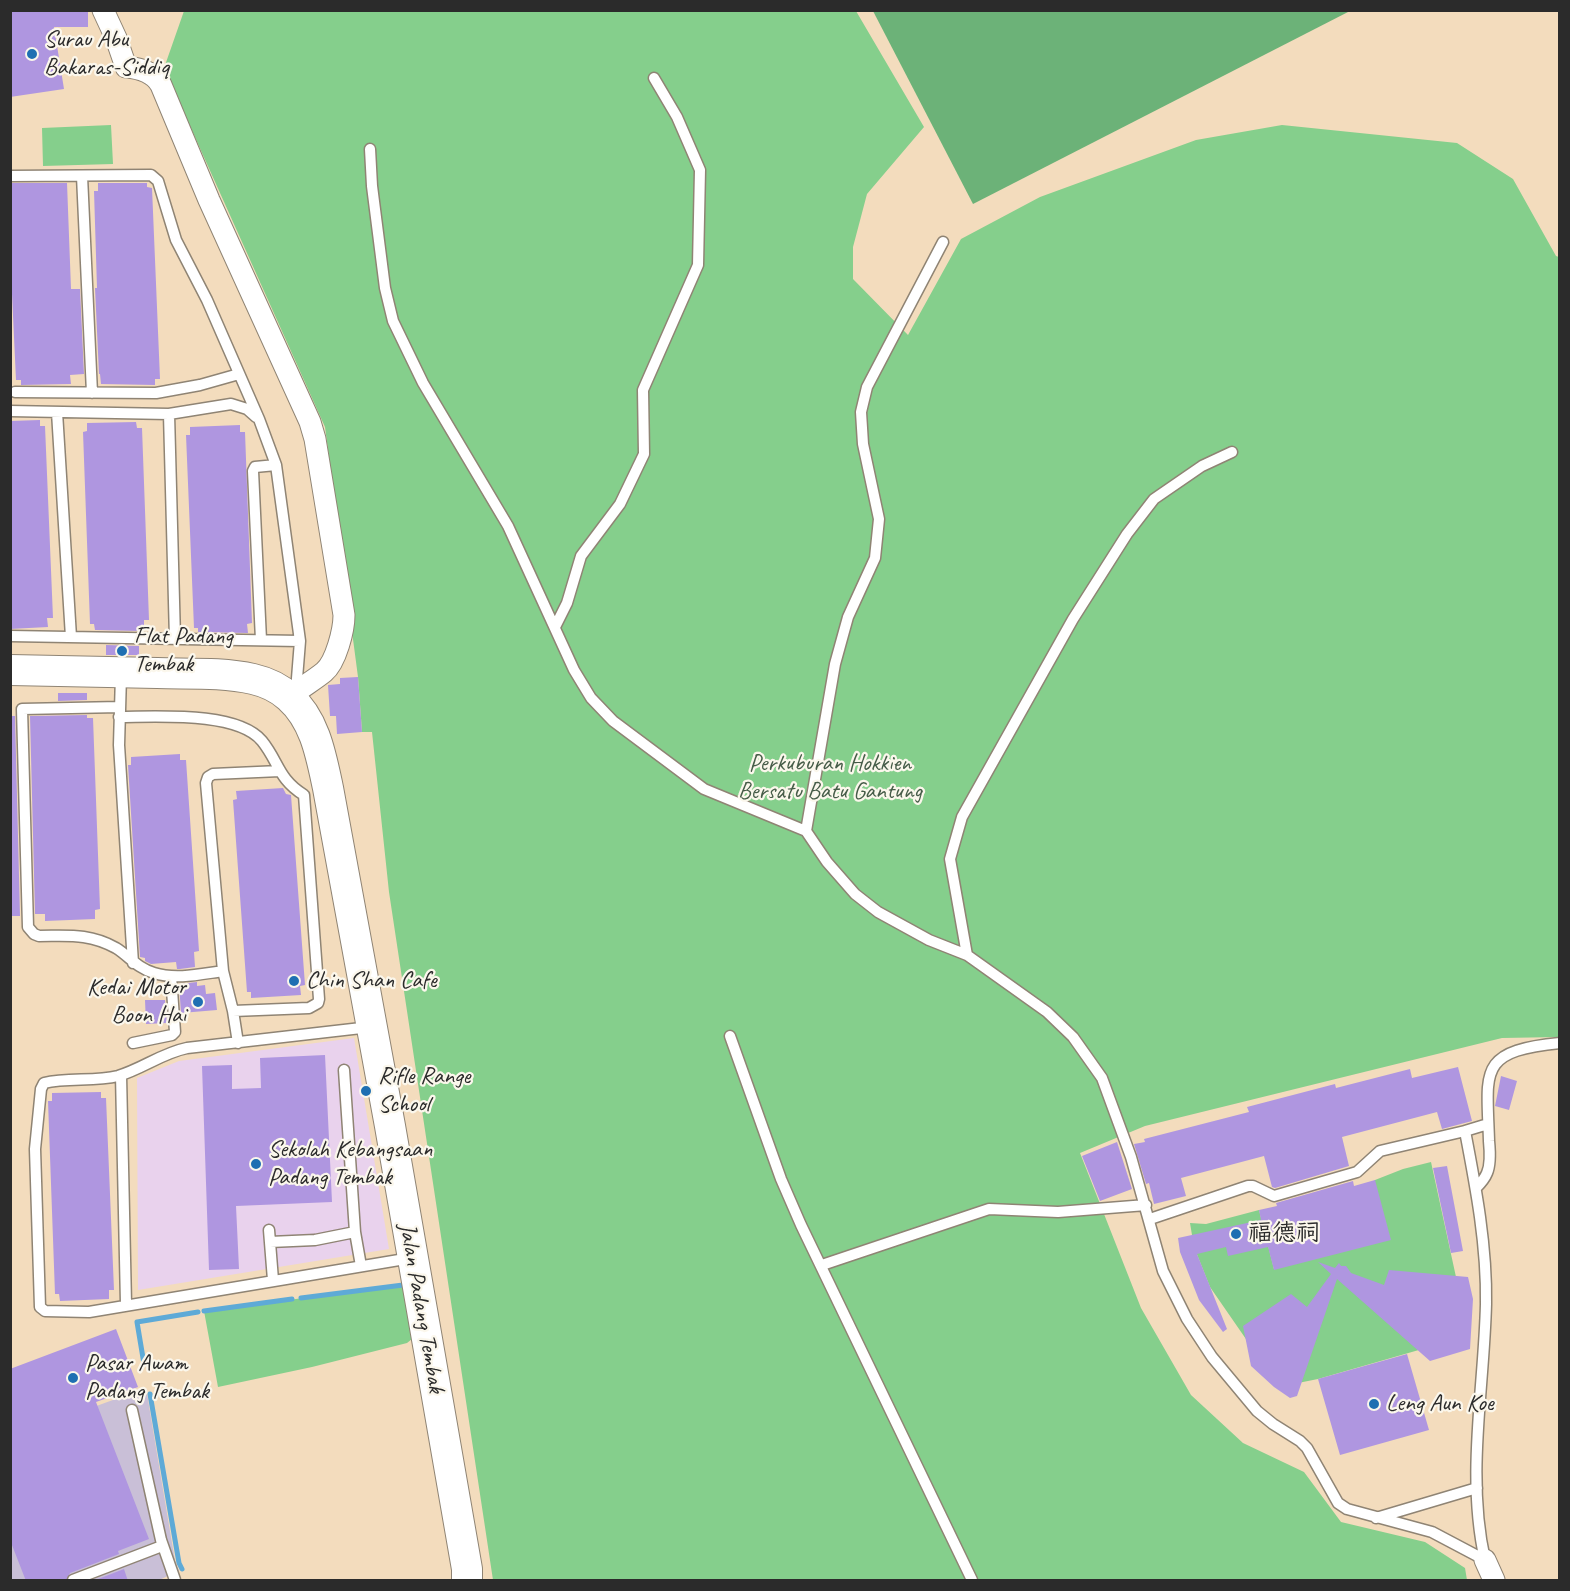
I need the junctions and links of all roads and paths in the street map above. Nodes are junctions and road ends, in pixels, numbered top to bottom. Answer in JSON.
{"nodes":[{"id":1,"x":103,"y":10,"type":"edge"},
{"id":2,"x":654,"y":78,"type":"dead end"},
{"id":3,"x":370,"y":149,"type":"dead end"},
{"id":4,"x":10,"y":176,"type":"edge"},
{"id":5,"x":82,"y":176,"type":"junction"},
{"id":6,"x":944,"y":243,"type":"dead end"},
{"id":7,"x":239,"y":374,"type":"junction"},
{"id":8,"x":15,"y":392,"type":"dead end"},
{"id":9,"x":92,"y":393,"type":"junction"},
{"id":10,"x":10,"y":411,"type":"edge"},
{"id":11,"x":57,"y":412,"type":"junction"},
{"id":12,"x":170,"y":414,"type":"junction"},
{"id":13,"x":259,"y":419,"type":"junction"},
{"id":14,"x":1232,"y":452,"type":"dead end"},
{"id":15,"x":276,"y":465,"type":"junction"},
{"id":16,"x":555,"y":627,"type":"junction"},
{"id":17,"x":10,"y":636,"type":"edge"},
{"id":18,"x":71,"y":637,"type":"junction"},
{"id":19,"x":175,"y":639,"type":"junction"},
{"id":20,"x":261,"y":640,"type":"junction"},
{"id":21,"x":300,"y":641,"type":"junction"},
{"id":22,"x":10,"y":670,"type":"edge"},
{"id":23,"x":122,"y":672,"type":"junction"},
{"id":24,"x":293,"y":694,"type":"junction"},
{"id":25,"x":120,"y":712,"type":"junction"},
{"id":26,"x":280,"y":771,"type":"junction"},
{"id":27,"x":320,"y":792,"type":"junction"},
{"id":28,"x":806,"y":831,"type":"junction"},
{"id":29,"x":967,"y":955,"type":"junction"},
{"id":30,"x":133,"y":963,"type":"junction"},
{"id":31,"x":223,"y":971,"type":"junction"},
{"id":32,"x":171,"y":976,"type":"junction"},
{"id":33,"x":233,"y":1011,"type":"junction"},
{"id":34,"x":371,"y":1027,"type":"junction"},
{"id":35,"x":730,"y":1036,"type":"dead end"},
{"id":36,"x":1560,"y":1042,"type":"edge"},
{"id":37,"x":133,"y":1043,"type":"dead end"},
{"id":38,"x":238,"y":1043,"type":"junction"},
{"id":39,"x":344,"y":1070,"type":"dead end"},
{"id":40,"x":121,"y":1075,"type":"junction"},
{"id":41,"x":1488,"y":1124,"type":"junction"},
{"id":42,"x":1465,"y":1131,"type":"junction"},
{"id":43,"x":1476,"y":1188,"type":"junction"},
{"id":44,"x":1146,"y":1205,"type":"junction"},
{"id":45,"x":1150,"y":1219,"type":"junction"},
{"id":46,"x":269,"y":1230,"type":"dead end"},
{"id":47,"x":356,"y":1232,"type":"junction"},
{"id":48,"x":270,"y":1242,"type":"junction"},
{"id":49,"x":412,"y":1258,"type":"junction"},
{"id":50,"x":822,"y":1265,"type":"junction"},
{"id":51,"x":361,"y":1266,"type":"junction"},
{"id":52,"x":273,"y":1280,"type":"junction"},
{"id":53,"x":126,"y":1304,"type":"junction"},
{"id":54,"x":132,"y":1410,"type":"dead end"},
{"id":55,"x":1477,"y":1488,"type":"junction"},
{"id":56,"x":1376,"y":1518,"type":"junction"},
{"id":57,"x":162,"y":1546,"type":"junction"},
{"id":58,"x":1485,"y":1560,"type":"junction"},
{"id":59,"x":73,"y":1581,"type":"edge"},
{"id":60,"x":175,"y":1581,"type":"edge"},
{"id":61,"x":467,"y":1581,"type":"edge"},
{"id":62,"x":972,"y":1581,"type":"edge"},
{"id":63,"x":1494,"y":1581,"type":"edge"}],
"edges":[{"from":1,"to":24,"type":"street"},
{"from":2,"to":16,"type":"lane"},
{"from":3,"to":16,"type":"lane"},
{"from":4,"to":5,"type":"lane"},
{"from":5,"to":7,"type":"lane"},
{"from":5,"to":9,"type":"lane"},
{"from":6,"to":28,"type":"lane"},
{"from":7,"to":9,"type":"lane"},
{"from":7,"to":13,"type":"lane"},
{"from":8,"to":9,"type":"lane"},
{"from":10,"to":11,"type":"lane"},
{"from":11,"to":12,"type":"lane"},
{"from":11,"to":18,"type":"lane"},
{"from":12,"to":13,"type":"lane"},
{"from":12,"to":19,"type":"lane"},
{"from":13,"to":15,"type":"lane"},
{"from":14,"to":29,"type":"lane"},
{"from":15,"to":20,"type":"lane"},
{"from":15,"to":21,"type":"lane"},
{"from":16,"to":28,"type":"lane"},
{"from":17,"to":18,"type":"lane"},
{"from":18,"to":19,"type":"lane"},
{"from":19,"to":20,"type":"lane"},
{"from":20,"to":21,"type":"lane"},
{"from":21,"to":24,"type":"lane"},
{"from":22,"to":23,"type":"street"},
{"from":23,"to":24,"type":"street"},
{"from":23,"to":25,"type":"lane"},
{"from":24,"to":27,"type":"street","name":"Jalan Padang Tembak"},
{"from":25,"to":26,"type":"lane"},
{"from":25,"to":30,"type":"lane"},
{"from":25,"to":30,"type":"lane"},
{"from":26,"to":27,"type":"lane"},
{"from":26,"to":31,"type":"lane"},
{"from":27,"to":33,"type":"lane"},
{"from":27,"to":34,"type":"street","name":"Jalan Padang Tembak"},
{"from":28,"to":29,"type":"lane"},
{"from":29,"to":44,"type":"lane"},
{"from":30,"to":32,"type":"lane"},
{"from":31,"to":32,"type":"lane"},
{"from":31,"to":33,"type":"lane"},
{"from":32,"to":37,"type":"lane"},
{"from":33,"to":38,"type":"lane"},
{"from":34,"to":38,"type":"lane"},
{"from":34,"to":49,"type":"street","name":"Jalan Padang Tembak"},
{"from":35,"to":50,"type":"lane"},
{"from":36,"to":41,"type":"lane"},
{"from":38,"to":40,"type":"lane"},
{"from":39,"to":47,"type":"lane"},
{"from":40,"to":53,"type":"lane"},
{"from":40,"to":53,"type":"lane"},
{"from":41,"to":42,"type":"lane"},
{"from":41,"to":43,"type":"lane"},
{"from":42,"to":43,"type":"lane"},
{"from":42,"to":45,"type":"lane"},
{"from":43,"to":55,"type":"lane"},
{"from":44,"to":45,"type":"lane"},
{"from":44,"to":50,"type":"lane"},
{"from":45,"to":56,"type":"lane"},
{"from":46,"to":48,"type":"lane"},
{"from":47,"to":48,"type":"lane"},
{"from":47,"to":51,"type":"lane"},
{"from":48,"to":52,"type":"lane"},
{"from":49,"to":51,"type":"lane"},
{"from":49,"to":61,"type":"street","name":"Jalan Padang Tembak"},
{"from":50,"to":62,"type":"lane"},
{"from":51,"to":52,"type":"lane"},
{"from":52,"to":53,"type":"lane"},
{"from":54,"to":57,"type":"lane"},
{"from":55,"to":56,"type":"lane"},
{"from":55,"to":58,"type":"lane"},
{"from":56,"to":58,"type":"lane"},
{"from":57,"to":59,"type":"lane"},
{"from":57,"to":60,"type":"lane"},
{"from":58,"to":63,"type":"street"}]}
